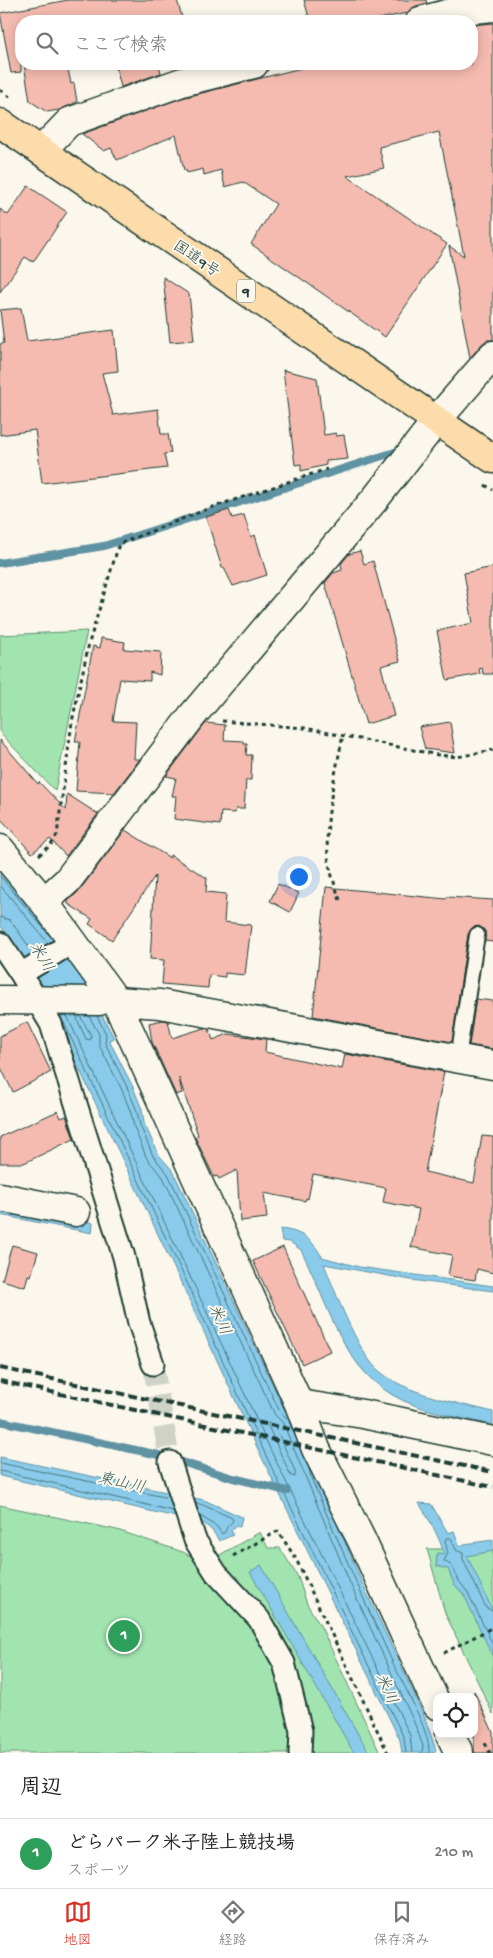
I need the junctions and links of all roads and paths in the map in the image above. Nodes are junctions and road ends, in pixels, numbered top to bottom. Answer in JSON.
{"nodes":[{"id":1,"x":493,"y":7,"type":"edge"},
{"id":2,"x":443,"y":15,"type":"edge"},
{"id":3,"x":230,"y":70,"type":"edge"},
{"id":4,"x":0,"y":123,"type":"edge"},
{"id":5,"x":40,"y":151,"type":"junction"},
{"id":6,"x":493,"y":355,"type":"edge"},
{"id":7,"x":436,"y":421,"type":"junction"},
{"id":8,"x":493,"y":459,"type":"edge"},
{"id":9,"x":326,"y":469,"type":"dead end"},
{"id":10,"x":192,"y":716,"type":"junction"},
{"id":11,"x":343,"y":735,"type":"junction"},
{"id":12,"x":493,"y":750,"type":"edge"},
{"id":13,"x":0,"y":849,"type":"edge"},
{"id":14,"x":19,"y":871,"type":"junction"},
{"id":15,"x":340,"y":900,"type":"dead end"},
{"id":16,"x":44,"y":902,"type":"junction"},
{"id":17,"x":478,"y":935,"type":"dead end"},
{"id":18,"x":0,"y":943,"type":"edge"},
{"id":19,"x":69,"y":944,"type":"junction"},
{"id":20,"x":25,"y":972,"type":"junction"},
{"id":21,"x":0,"y":1000,"type":"edge"},
{"id":22,"x":40,"y":1001,"type":"junction"},
{"id":23,"x":107,"y":1001,"type":"junction"},
{"id":24,"x":458,"y":1058,"type":"junction"},
{"id":25,"x":493,"y":1065,"type":"edge"},
{"id":26,"x":0,"y":1197,"type":"edge"},
{"id":27,"x":76,"y":1212,"type":"dead end"},
{"id":28,"x":153,"y":1364,"type":"tunnel mouth"},
{"id":29,"x":299,"y":1404,"type":"junction"},
{"id":30,"x":493,"y":1440,"type":"edge"},
{"id":31,"x":170,"y":1462,"type":"tunnel mouth"},
{"id":32,"x":217,"y":1565,"type":"junction"},
{"id":33,"x":493,"y":1627,"type":"edge"},
{"id":34,"x":444,"y":1654,"type":"dead end"},
{"id":35,"x":433,"y":1696,"type":"edge"},
{"id":36,"x":452,"y":1738,"type":"edge"},
{"id":37,"x":300,"y":1753,"type":"edge"},
{"id":38,"x":388,"y":1753,"type":"edge"},
{"id":39,"x":459,"y":1753,"type":"edge"}],
"edges":[{"from":1,"to":2,"type":"street"},
{"from":3,"to":5,"type":"street"},
{"from":4,"to":5,"type":"highway","name":"国道9号","number":"9"},
{"from":5,"to":7,"type":"highway","name":"国道9号","number":"9"},
{"from":6,"to":7,"type":"street"},
{"from":7,"to":8,"type":"highway","name":"国道9号","number":"9"},
{"from":7,"to":10,"type":"street"},
{"from":9,"to":14,"type":"path"},
{"from":10,"to":11,"type":"path"},
{"from":10,"to":16,"type":"street"},
{"from":11,"to":12,"type":"path"},
{"from":11,"to":15,"type":"path"},
{"from":13,"to":14,"type":"street"},
{"from":14,"to":16,"type":"street"},
{"from":16,"to":19,"type":"street"},
{"from":17,"to":24,"type":"lane"},
{"from":18,"to":20,"type":"street"},
{"from":19,"to":20,"type":"street"},
{"from":19,"to":23,"type":"street"},
{"from":20,"to":22,"type":"street"},
{"from":21,"to":22,"type":"street"},
{"from":22,"to":23,"type":"street"},
{"from":22,"to":28,"type":"street"},
{"from":23,"to":24,"type":"street"},
{"from":23,"to":29,"type":"street"},
{"from":24,"to":25,"type":"street"},
{"from":26,"to":27,"type":"street"},
{"from":29,"to":30,"type":"street"},
{"from":29,"to":35,"type":"street"},
{"from":31,"to":32,"type":"street"},
{"from":32,"to":37,"type":"street"},
{"from":32,"to":38,"type":"path"},
{"from":33,"to":34,"type":"path"},
{"from":36,"to":39,"type":"street"}]}
